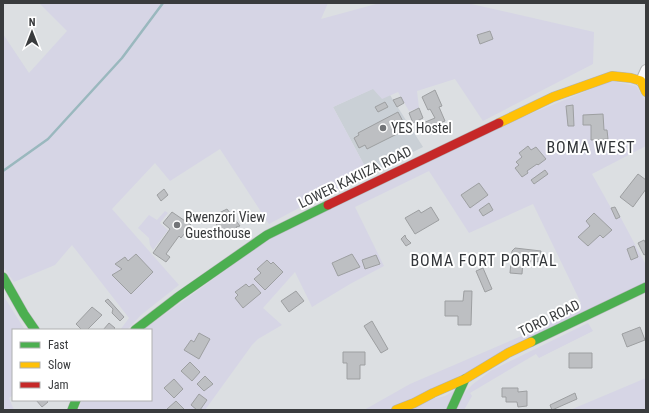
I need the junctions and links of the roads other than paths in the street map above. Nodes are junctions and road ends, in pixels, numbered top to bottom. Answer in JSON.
{"nodes":[{"id":1,"x":646,"y":70,"type":"edge"},
{"id":2,"x":641,"y":81,"type":"junction"},
{"id":3,"x":646,"y":92,"type":"edge"},
{"id":4,"x":3,"y":277,"type":"edge"},
{"id":5,"x":646,"y":287,"type":"edge"},
{"id":6,"x":34,"y":329,"type":"edge"},
{"id":7,"x":136,"y":329,"type":"edge"},
{"id":8,"x":466,"y":378,"type":"junction"},
{"id":9,"x":396,"y":410,"type":"edge"},
{"id":10,"x":451,"y":410,"type":"edge"}],
"edges":[{"from":1,"to":2,"type":"street"},
{"from":2,"to":3,"type":"main road"},
{"from":2,"to":7,"type":"main road","name":"LOWER KAKIIZA ROAD"},
{"from":4,"to":6,"type":"main road"},
{"from":5,"to":8,"type":"main road","name":"TORO ROAD"},
{"from":8,"to":9,"type":"main road","name":"TORO ROAD"},
{"from":8,"to":10,"type":"main road"}]}
